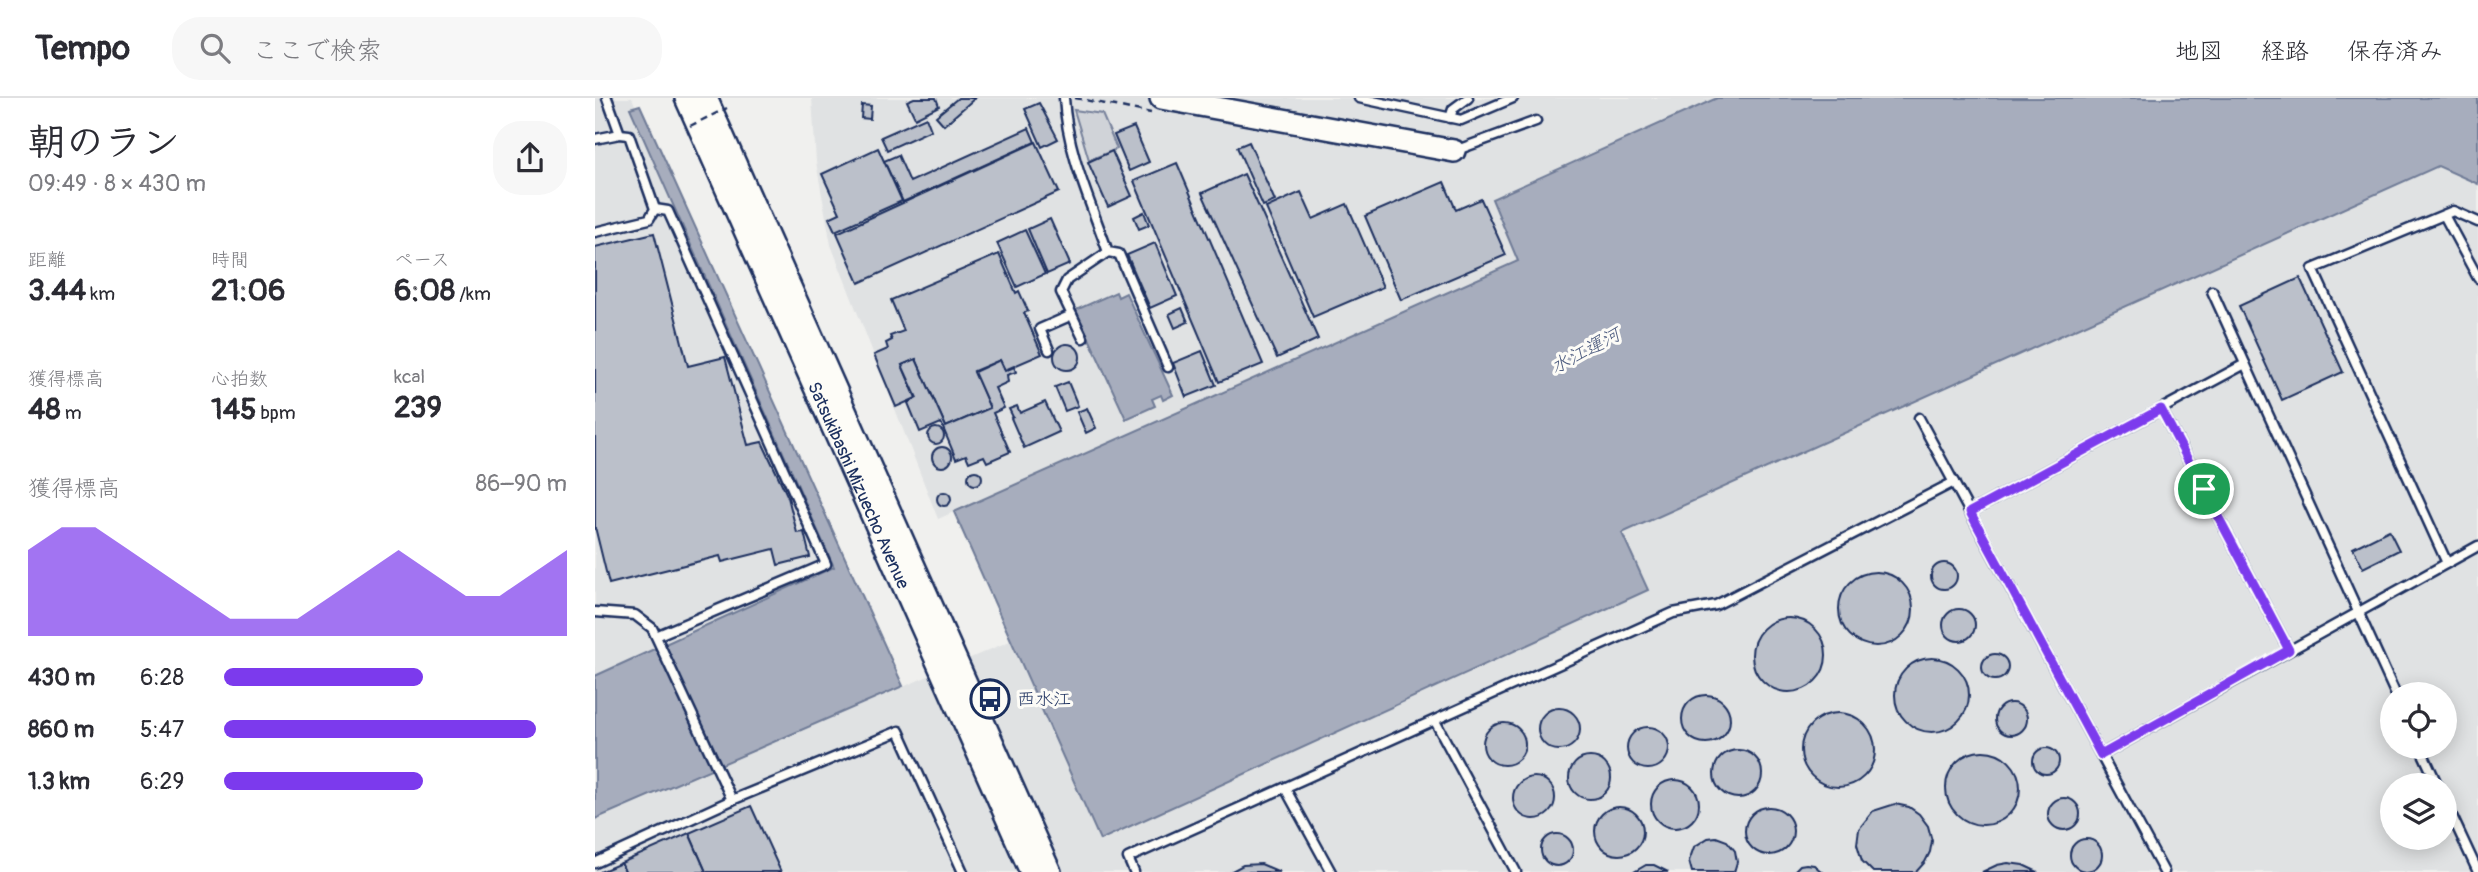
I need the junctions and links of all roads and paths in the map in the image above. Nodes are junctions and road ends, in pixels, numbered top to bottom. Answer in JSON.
{"nodes":[{"id":1,"x":607,"y":98,"type":"edge"},
{"id":2,"x":687,"y":98,"type":"edge"},
{"id":3,"x":706,"y":98,"type":"edge"},
{"id":4,"x":1065,"y":98,"type":"edge"},
{"id":5,"x":1161,"y":98,"type":"edge"},
{"id":6,"x":1359,"y":98,"type":"edge"},
{"id":7,"x":1468,"y":98,"type":"edge"},
{"id":8,"x":1513,"y":98,"type":"edge"},
{"id":9,"x":1403,"y":102,"type":"edge"},
{"id":10,"x":727,"y":108,"type":"dead end"},
{"id":11,"x":1450,"y":118,"type":"junction"},
{"id":12,"x":1536,"y":121,"type":"dead end"},
{"id":13,"x":690,"y":126,"type":"dead end"},
{"id":14,"x":620,"y":134,"type":"junction"},
{"id":15,"x":595,"y":139,"type":"edge"},
{"id":16,"x":1454,"y":152,"type":"joint"},
{"id":17,"x":655,"y":209,"type":"junction"},
{"id":18,"x":2444,"y":215,"type":"junction"},
{"id":19,"x":2478,"y":222,"type":"edge"},
{"id":20,"x":595,"y":232,"type":"edge"},
{"id":21,"x":1108,"y":252,"type":"junction"},
{"id":22,"x":2478,"y":278,"type":"edge"},
{"id":23,"x":2212,"y":291,"type":"dead end"},
{"id":24,"x":1072,"y":315,"type":"junction"},
{"id":25,"x":1083,"y":338,"type":"dead end"},
{"id":26,"x":1049,"y":351,"type":"dead end"},
{"id":27,"x":2245,"y":364,"type":"junction"},
{"id":28,"x":1168,"y":367,"type":"dead end"},
{"id":29,"x":2161,"y":409,"type":"junction"},
{"id":30,"x":1919,"y":418,"type":"dead end"},
{"id":31,"x":1954,"y":482,"type":"junction"},
{"id":32,"x":1970,"y":512,"type":"junction"},
{"id":33,"x":2478,"y":546,"type":"edge"},
{"id":34,"x":2447,"y":563,"type":"junction"},
{"id":35,"x":595,"y":612,"type":"edge"},
{"id":36,"x":2358,"y":612,"type":"junction"},
{"id":37,"x":658,"y":639,"type":"junction"},
{"id":38,"x":2289,"y":650,"type":"junction"},
{"id":39,"x":2390,"y":682,"type":"edge"},
{"id":40,"x":1435,"y":721,"type":"junction"},
{"id":41,"x":2101,"y":755,"type":"junction"},
{"id":42,"x":1285,"y":788,"type":"junction"},
{"id":43,"x":732,"y":800,"type":"junction"},
{"id":44,"x":2457,"y":827,"type":"edge"},
{"id":45,"x":595,"y":863,"type":"edge"},
{"id":46,"x":963,"y":872,"type":"edge"},
{"id":47,"x":1031,"y":872,"type":"edge"},
{"id":48,"x":1050,"y":872,"type":"edge"},
{"id":49,"x":1134,"y":872,"type":"edge"},
{"id":50,"x":1331,"y":872,"type":"edge"},
{"id":51,"x":1516,"y":872,"type":"edge"},
{"id":52,"x":2164,"y":872,"type":"edge"},
{"id":53,"x":2478,"y":872,"type":"edge"}],
"edges":[{"from":1,"to":14,"type":"lane"},
{"from":2,"to":47,"type":"street","name":"Satsukibashi Mizuecho Avenue"},
{"from":3,"to":48,"type":"street","name":"Satsukibashi Mizuecho Avenue"},
{"from":4,"to":21,"type":"lane"},
{"from":5,"to":16,"type":"street"},
{"from":6,"to":9,"type":"lane"},
{"from":7,"to":11,"type":"lane"},
{"from":8,"to":11,"type":"lane"},
{"from":9,"to":11,"type":"lane"},
{"from":10,"to":13,"type":"path","bridge":true},
{"from":12,"to":16,"type":"lane"},
{"from":14,"to":15,"type":"lane"},
{"from":14,"to":17,"type":"lane"},
{"from":17,"to":20,"type":"lane"},
{"from":17,"to":37,"type":"lane"},
{"from":18,"to":19,"type":"lane"},
{"from":18,"to":22,"type":"lane"},
{"from":18,"to":34,"type":"lane"},
{"from":21,"to":24,"type":"lane"},
{"from":21,"to":28,"type":"lane"},
{"from":23,"to":27,"type":"lane"},
{"from":24,"to":25,"type":"lane"},
{"from":24,"to":26,"type":"lane"},
{"from":27,"to":29,"type":"lane"},
{"from":27,"to":36,"type":"lane"},
{"from":29,"to":32,"type":"lane"},
{"from":29,"to":38,"type":"lane"},
{"from":30,"to":31,"type":"lane"},
{"from":31,"to":32,"type":"lane"},
{"from":31,"to":40,"type":"lane"},
{"from":32,"to":41,"type":"lane"},
{"from":33,"to":34,"type":"lane"},
{"from":34,"to":36,"type":"lane"},
{"from":35,"to":37,"type":"lane"},
{"from":36,"to":38,"type":"lane"},
{"from":36,"to":39,"type":"lane"},
{"from":37,"to":43,"type":"lane"},
{"from":38,"to":41,"type":"lane"},
{"from":40,"to":42,"type":"lane"},
{"from":40,"to":51,"type":"lane"},
{"from":41,"to":52,"type":"lane"},
{"from":42,"to":49,"type":"lane"},
{"from":42,"to":50,"type":"lane"},
{"from":43,"to":45,"type":"lane"},
{"from":43,"to":46,"type":"lane"},
{"from":44,"to":53,"type":"lane"}]}
